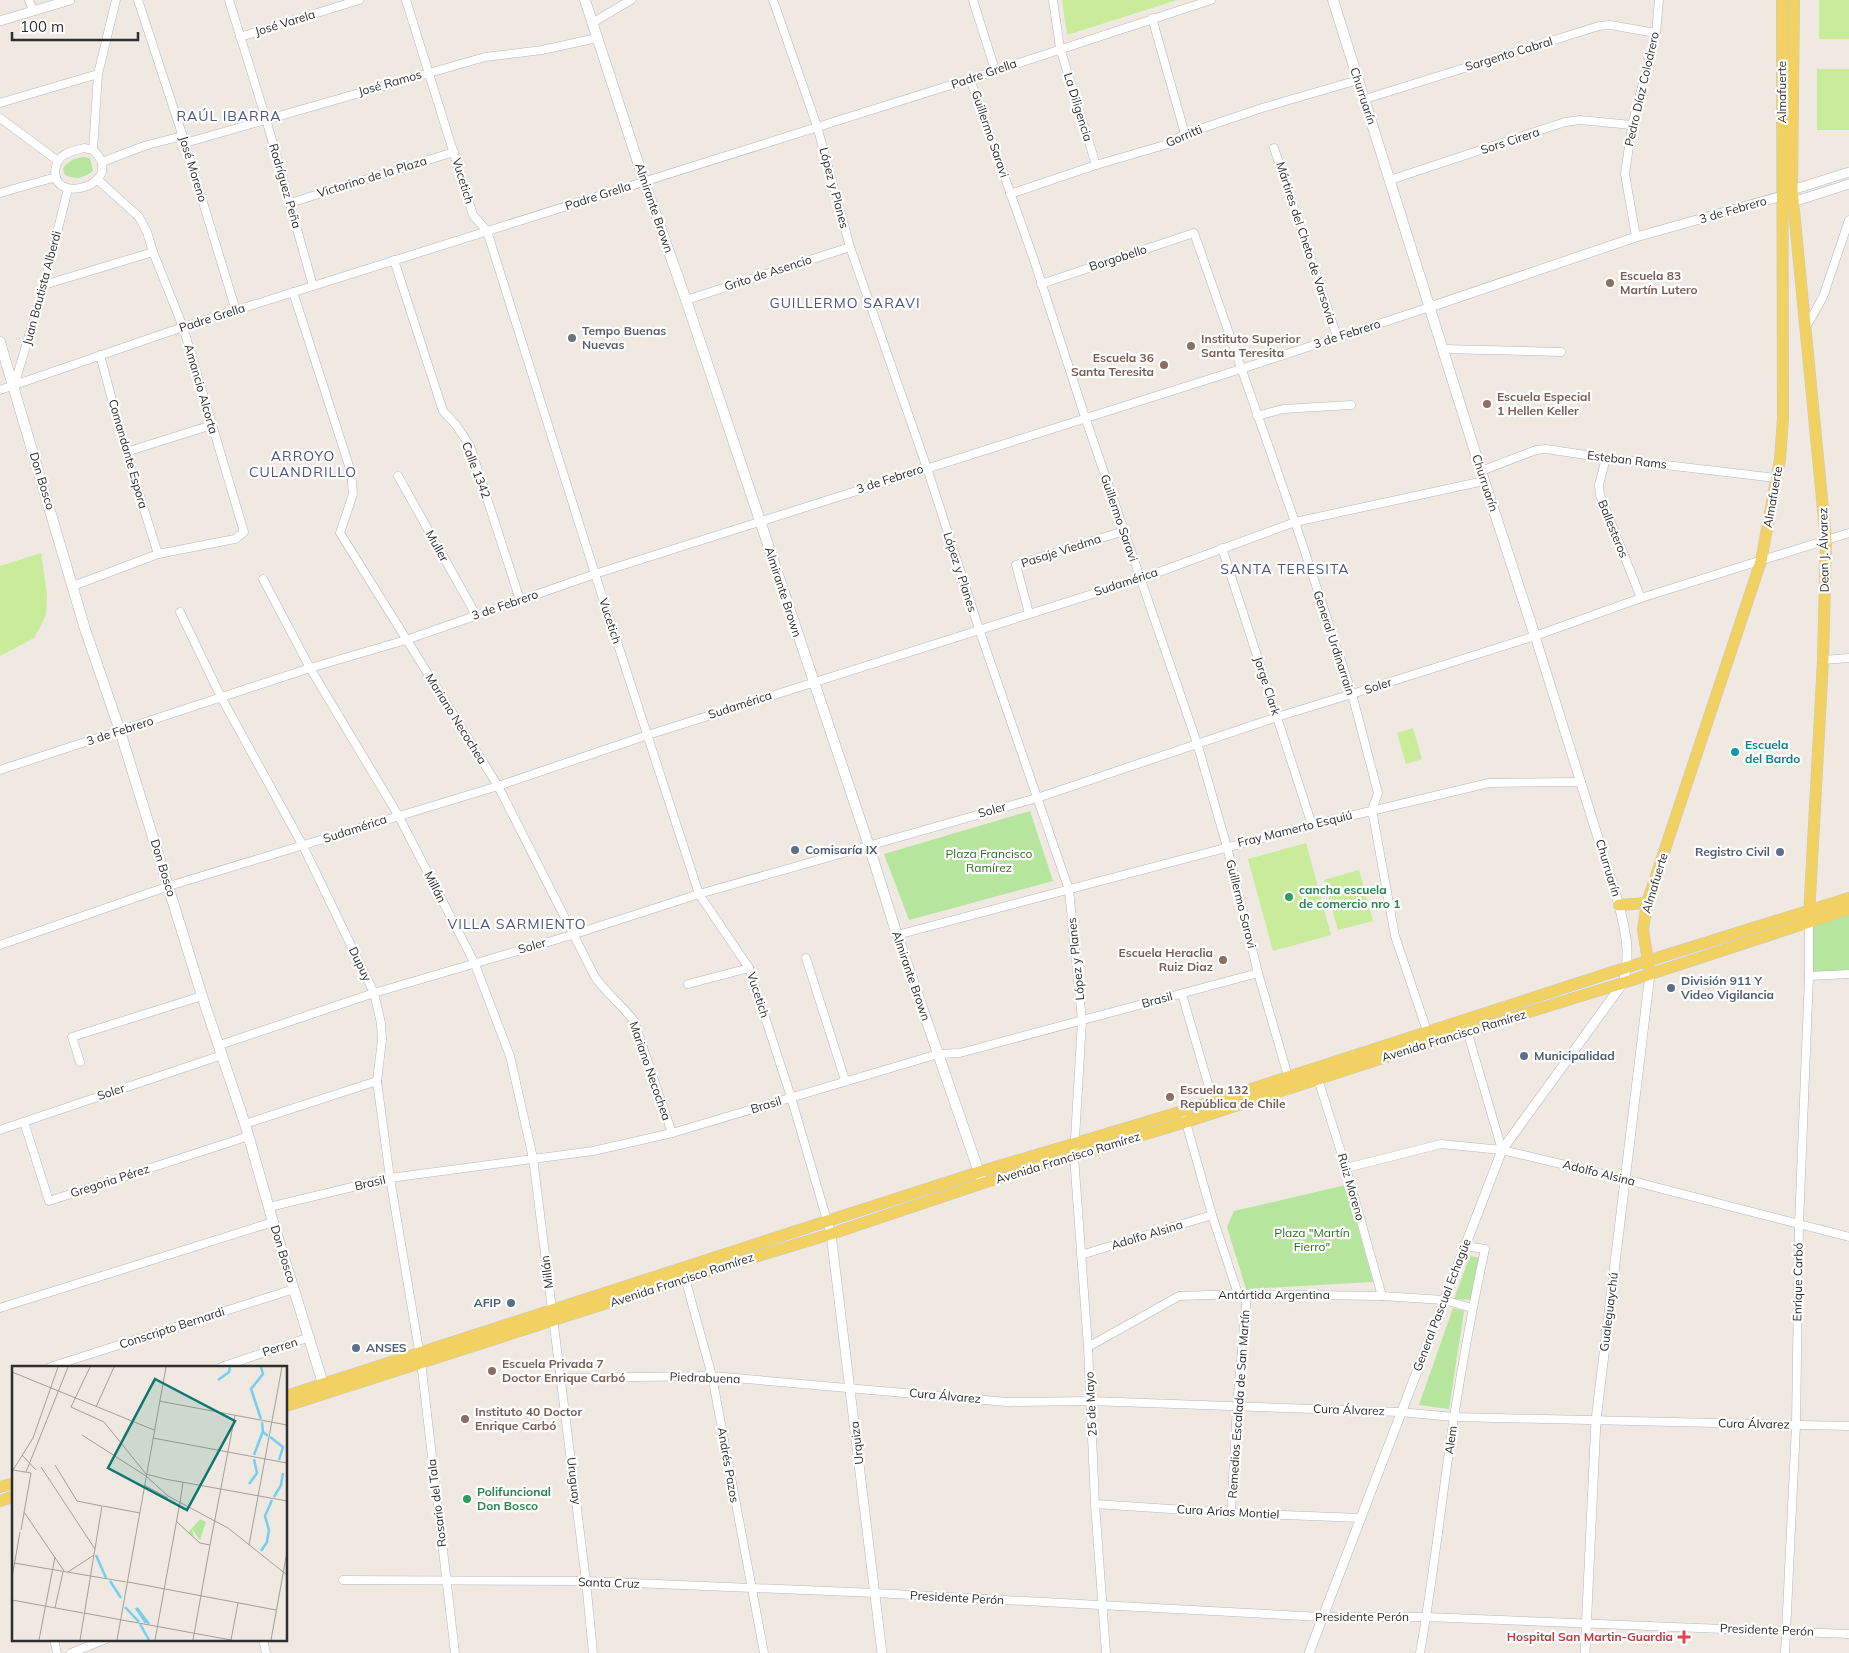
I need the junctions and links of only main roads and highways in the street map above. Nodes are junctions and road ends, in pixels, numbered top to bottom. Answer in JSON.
{"nodes":[{"id":1,"x":585,"y":0,"type":"edge"},
{"id":2,"x":1333,"y":0,"type":"edge"},
{"id":3,"x":1782,"y":0,"type":"edge"},
{"id":4,"x":1794,"y":0,"type":"edge"},
{"id":5,"x":1789,"y":196,"type":"junction"},
{"id":6,"x":0,"y":342,"type":"edge"},
{"id":7,"x":1535,"y":636,"type":"road end"},
{"id":8,"x":1849,"y":898,"type":"edge"},
{"id":9,"x":1647,"y":903,"type":"junction"},
{"id":10,"x":1619,"y":905,"type":"road end"},
{"id":11,"x":1849,"y":909,"type":"edge"},
{"id":12,"x":1809,"y":917,"type":"junction"},
{"id":13,"x":1648,"y":961,"type":"junction"},
{"id":14,"x":1650,"y":974,"type":"junction"},
{"id":15,"x":1184,"y":1116,"type":"junction"},
{"id":16,"x":981,"y":1178,"type":"junction"},
{"id":17,"x":553,"y":1316,"type":"junction"},
{"id":18,"x":325,"y":1388,"type":"junction"},
{"id":19,"x":288,"y":1396,"type":"edge"},
{"id":20,"x":288,"y":1405,"type":"edge"},
{"id":21,"x":12,"y":1484,"type":"edge"},
{"id":22,"x":0,"y":1489,"type":"edge"},
{"id":23,"x":12,"y":1496,"type":"edge"},
{"id":24,"x":0,"y":1501,"type":"edge"}],
"edges":[{"from":1,"to":16,"type":"main road","name":"Almirante Brown"},
{"from":2,"to":7,"type":"main road","name":"Churruarín"},
{"from":3,"to":5,"type":"main road","name":"Almafuerte"},
{"from":4,"to":5,"type":"main road","name":"Almafuerte"},
{"from":5,"to":9,"type":"main road","name":"Almafuerte"},
{"from":5,"to":12,"type":"main road","name":"Dean J. Álvarez"},
{"from":6,"to":18,"type":"main road","name":"Don Bosco"},
{"from":8,"to":12,"type":"main road","name":"Avenida Francisco Ramírez"},
{"from":9,"to":10,"type":"main road"},
{"from":9,"to":13,"type":"main road","name":"Almafuerte"},
{"from":11,"to":12,"type":"main road","name":"Avenida Francisco Ramírez"},
{"from":12,"to":13,"type":"main road","name":"Avenida Francisco Ramírez"},
{"from":12,"to":14,"type":"main road","name":"Avenida Francisco Ramírez"},
{"from":13,"to":14,"type":"main road","name":"Almafuerte"},
{"from":13,"to":15,"type":"main road","name":"Avenida Francisco Ramírez"},
{"from":14,"to":15,"type":"main road","name":"Avenida Francisco Ramírez"},
{"from":15,"to":16,"type":"main road","name":"Avenida Francisco Ramírez"},
{"from":15,"to":16,"type":"main road","name":"Avenida Francisco Ramírez"},
{"from":16,"to":17,"type":"main road","name":"Avenida Francisco Ramírez"},
{"from":16,"to":17,"type":"main road","name":"Avenida Francisco Ramírez"},
{"from":17,"to":18,"type":"main road","name":"Avenida Francisco Ramírez"},
{"from":18,"to":19,"type":"main road","name":"Avenida Francisco Ramírez"},
{"from":18,"to":20,"type":"main road","name":"Avenida Francisco Ramírez"},
{"from":21,"to":22,"type":"main road"},
{"from":23,"to":24,"type":"main road"}]}
